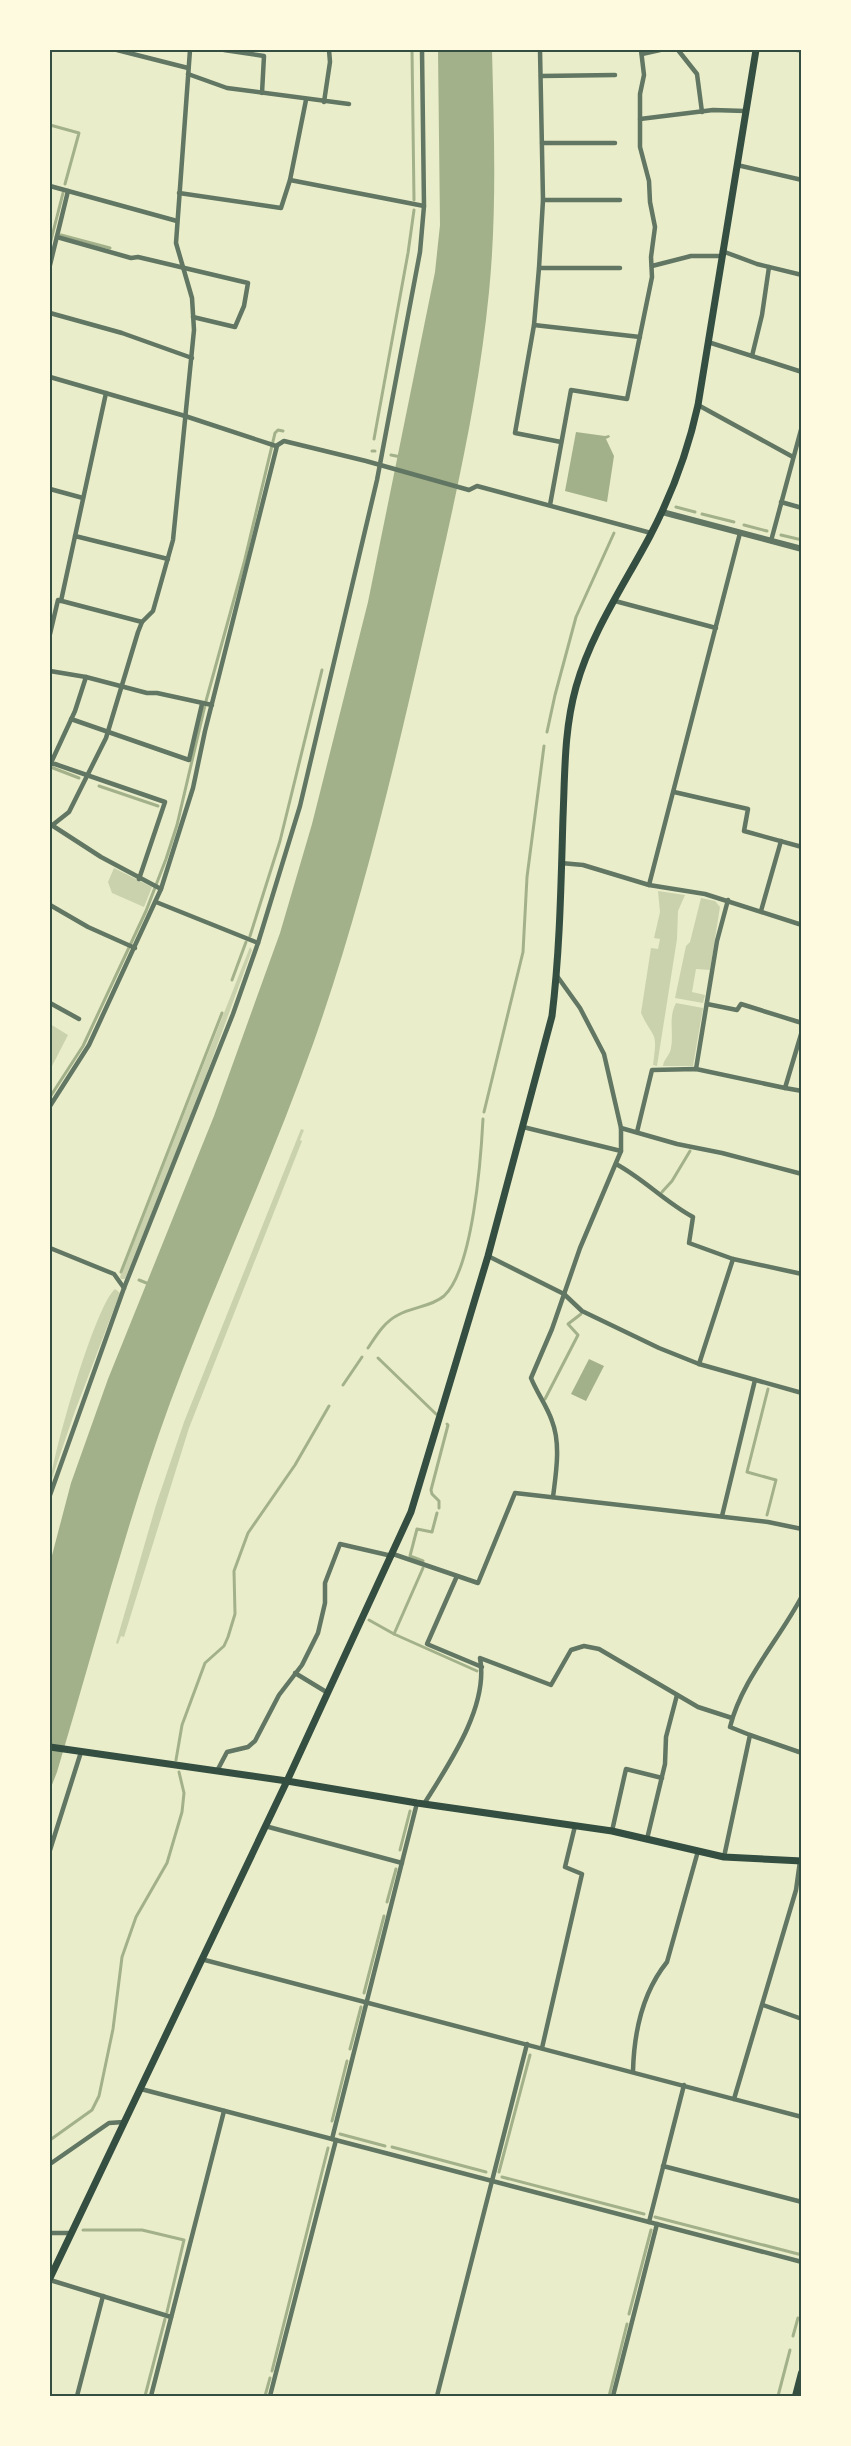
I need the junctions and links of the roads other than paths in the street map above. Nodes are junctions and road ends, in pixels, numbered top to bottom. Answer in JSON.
{"nodes":[{"id":1,"x":117,"y":50,"type":"edge"},
{"id":2,"x":190,"y":50,"type":"edge"},
{"id":3,"x":224,"y":50,"type":"edge"},
{"id":4,"x":329,"y":50,"type":"edge"},
{"id":5,"x":422,"y":50,"type":"edge"},
{"id":6,"x":540,"y":50,"type":"edge"},
{"id":7,"x":660,"y":50,"type":"edge"},
{"id":8,"x":678,"y":50,"type":"edge"},
{"id":9,"x":756,"y":50,"type":"edge"},
{"id":10,"x":641,"y":52,"type":"edge"},
{"id":11,"x":188,"y":71,"type":"junction"},
{"id":12,"x":615,"y":75,"type":"dead end"},
{"id":13,"x":541,"y":76,"type":"junction"},
{"id":14,"x":262,"y":93,"type":"junction"},
{"id":15,"x":306,"y":100,"type":"junction"},
{"id":16,"x":324,"y":102,"type":"junction"},
{"id":17,"x":349,"y":104,"type":"dead end"},
{"id":18,"x":745,"y":111,"type":"junction"},
{"id":19,"x":702,"y":112,"type":"junction"},
{"id":20,"x":640,"y":119,"type":"junction"},
{"id":21,"x":542,"y":143,"type":"junction"},
{"id":22,"x":615,"y":143,"type":"dead end"},
{"id":23,"x":736,"y":165,"type":"junction"},
{"id":24,"x":290,"y":180,"type":"junction"},
{"id":25,"x":801,"y":180,"type":"edge"},
{"id":26,"x":50,"y":186,"type":"edge"},
{"id":27,"x":68,"y":191,"type":"junction"},
{"id":28,"x":179,"y":193,"type":"junction"},
{"id":29,"x":543,"y":200,"type":"junction"},
{"id":30,"x":620,"y":200,"type":"dead end"},
{"id":31,"x":424,"y":206,"type":"junction"},
{"id":32,"x":177,"y":221,"type":"junction"},
{"id":33,"x":57,"y":237,"type":"junction"},
{"id":34,"x":721,"y":254,"type":"junction"},
{"id":35,"x":50,"y":265,"type":"edge"},
{"id":36,"x":652,"y":266,"type":"junction"},
{"id":37,"x":182,"y":267,"type":"junction"},
{"id":38,"x":769,"y":267,"type":"junction"},
{"id":39,"x":539,"y":268,"type":"junction"},
{"id":40,"x":620,"y":268,"type":"dead end"},
{"id":41,"x":801,"y":275,"type":"edge"},
{"id":42,"x":50,"y":313,"type":"edge"},
{"id":43,"x":193,"y":317,"type":"junction"},
{"id":44,"x":534,"y":325,"type":"junction"},
{"id":45,"x":640,"y":337,"type":"junction"},
{"id":46,"x":708,"y":342,"type":"junction"},
{"id":47,"x":752,"y":356,"type":"junction"},
{"id":48,"x":192,"y":358,"type":"junction"},
{"id":49,"x":801,"y":372,"type":"edge"},
{"id":50,"x":50,"y":377,"type":"edge"},
{"id":51,"x":106,"y":393,"type":"junction"},
{"id":52,"x":698,"y":405,"type":"junction"},
{"id":53,"x":185,"y":416,"type":"junction"},
{"id":54,"x":801,"y":426,"type":"edge"},
{"id":55,"x":561,"y":442,"type":"junction"},
{"id":56,"x":276,"y":446,"type":"junction"},
{"id":57,"x":793,"y":458,"type":"junction"},
{"id":58,"x":382,"y":466,"type":"junction"},
{"id":59,"x":50,"y":489,"type":"edge"},
{"id":60,"x":83,"y":498,"type":"junction"},
{"id":61,"x":781,"y":502,"type":"junction"},
{"id":62,"x":550,"y":505,"type":"junction"},
{"id":63,"x":801,"y":508,"type":"edge"},
{"id":64,"x":662,"y":512,"type":"junction"},
{"id":65,"x":651,"y":533,"type":"junction"},
{"id":66,"x":740,"y":533,"type":"junction"},
{"id":67,"x":75,"y":536,"type":"junction"},
{"id":68,"x":771,"y":541,"type":"junction"},
{"id":69,"x":801,"y":549,"type":"edge"},
{"id":70,"x":168,"y":559,"type":"junction"},
{"id":71,"x":61,"y":601,"type":"junction"},
{"id":72,"x":615,"y":601,"type":"junction"},
{"id":73,"x":142,"y":622,"type":"junction"},
{"id":74,"x":716,"y":628,"type":"junction"},
{"id":75,"x":50,"y":634,"type":"edge"},
{"id":76,"x":50,"y":671,"type":"edge"},
{"id":77,"x":86,"y":677,"type":"junction"},
{"id":78,"x":121,"y":686,"type":"junction"},
{"id":79,"x":206,"y":705,"type":"junction"},
{"id":80,"x":71,"y":719,"type":"junction"},
{"id":81,"x":108,"y":732,"type":"junction"},
{"id":82,"x":50,"y":765,"type":"edge"},
{"id":83,"x":88,"y":775,"type":"junction"},
{"id":84,"x":674,"y":792,"type":"junction"},
{"id":85,"x":50,"y":825,"type":"edge"},
{"id":86,"x":781,"y":842,"type":"junction"},
{"id":87,"x":801,"y":847,"type":"edge"},
{"id":88,"x":561,"y":863,"type":"junction"},
{"id":89,"x":140,"y":879,"type":"junction"},
{"id":90,"x":649,"y":885,"type":"junction"},
{"id":91,"x":157,"y":887,"type":"junction"},
{"id":92,"x":728,"y":900,"type":"junction"},
{"id":93,"x":156,"y":902,"type":"junction"},
{"id":94,"x":50,"y":905,"type":"edge"},
{"id":95,"x":761,"y":911,"type":"junction"},
{"id":96,"x":801,"y":925,"type":"edge"},
{"id":97,"x":258,"y":943,"type":"junction"},
{"id":98,"x":131,"y":947,"type":"junction"},
{"id":99,"x":557,"y":976,"type":"junction"},
{"id":100,"x":50,"y":1003,"type":"edge"},
{"id":101,"x":707,"y":1004,"type":"junction"},
{"id":102,"x":79,"y":1020,"type":"dead end"},
{"id":103,"x":801,"y":1023,"type":"edge"},
{"id":104,"x":801,"y":1031,"type":"edge"},
{"id":105,"x":696,"y":1069,"type":"junction"},
{"id":106,"x":785,"y":1088,"type":"junction"},
{"id":107,"x":801,"y":1091,"type":"edge"},
{"id":108,"x":50,"y":1106,"type":"edge"},
{"id":109,"x":523,"y":1127,"type":"junction"},
{"id":110,"x":621,"y":1128,"type":"junction"},
{"id":111,"x":637,"y":1131,"type":"junction"},
{"id":112,"x":621,"y":1151,"type":"junction"},
{"id":113,"x":616,"y":1164,"type":"junction"},
{"id":114,"x":801,"y":1174,"type":"edge"},
{"id":115,"x":50,"y":1248,"type":"edge"},
{"id":116,"x":488,"y":1256,"type":"junction"},
{"id":117,"x":733,"y":1259,"type":"junction"},
{"id":118,"x":801,"y":1274,"type":"edge"},
{"id":119,"x":124,"y":1288,"type":"junction"},
{"id":120,"x":564,"y":1294,"type":"junction"},
{"id":121,"x":699,"y":1364,"type":"junction"},
{"id":122,"x":755,"y":1380,"type":"junction"},
{"id":123,"x":801,"y":1393,"type":"edge"},
{"id":124,"x":50,"y":1495,"type":"edge"},
{"id":125,"x":553,"y":1497,"type":"junction"},
{"id":126,"x":722,"y":1516,"type":"junction"},
{"id":127,"x":801,"y":1528,"type":"edge"},
{"id":128,"x":392,"y":1555,"type":"junction"},
{"id":129,"x":458,"y":1576,"type":"junction"},
{"id":130,"x":801,"y":1597,"type":"edge"},
{"id":131,"x":482,"y":1667,"type":"junction"},
{"id":132,"x":295,"y":1673,"type":"junction"},
{"id":133,"x":328,"y":1692,"type":"junction"},
{"id":134,"x":677,"y":1695,"type":"junction"},
{"id":135,"x":732,"y":1718,"type":"junction"},
{"id":136,"x":750,"y":1735,"type":"junction"},
{"id":137,"x":50,"y":1747,"type":"edge"},
{"id":138,"x":78,"y":1752,"type":"junction"},
{"id":139,"x":801,"y":1753,"type":"edge"},
{"id":140,"x":218,"y":1771,"type":"junction"},
{"id":141,"x":662,"y":1778,"type":"junction"},
{"id":142,"x":287,"y":1781,"type":"junction"},
{"id":143,"x":420,"y":1803,"type":"junction"},
{"id":144,"x":265,"y":1826,"type":"junction"},
{"id":145,"x":575,"y":1826,"type":"junction"},
{"id":146,"x":612,"y":1832,"type":"junction"},
{"id":147,"x":647,"y":1839,"type":"junction"},
{"id":148,"x":50,"y":1850,"type":"edge"},
{"id":149,"x":698,"y":1851,"type":"junction"},
{"id":150,"x":724,"y":1857,"type":"junction"},
{"id":151,"x":801,"y":1861,"type":"edge"},
{"id":152,"x":402,"y":1863,"type":"junction"},
{"id":153,"x":201,"y":1959,"type":"junction"},
{"id":154,"x":367,"y":2002,"type":"junction"},
{"id":155,"x":763,"y":2005,"type":"junction"},
{"id":156,"x":801,"y":2019,"type":"edge"},
{"id":157,"x":527,"y":2044,"type":"junction"},
{"id":158,"x":542,"y":2048,"type":"junction"},
{"id":159,"x":633,"y":2072,"type":"junction"},
{"id":160,"x":684,"y":2085,"type":"junction"},
{"id":161,"x":141,"y":2089,"type":"junction"},
{"id":162,"x":734,"y":2099,"type":"junction"},
{"id":163,"x":224,"y":2111,"type":"junction"},
{"id":164,"x":801,"y":2117,"type":"edge"},
{"id":165,"x":125,"y":2122,"type":"junction"},
{"id":166,"x":334,"y":2140,"type":"junction"},
{"id":167,"x":50,"y":2164,"type":"edge"},
{"id":168,"x":663,"y":2166,"type":"junction"},
{"id":169,"x":492,"y":2181,"type":"junction"},
{"id":170,"x":801,"y":2202,"type":"edge"},
{"id":171,"x":649,"y":2222,"type":"junction"},
{"id":172,"x":657,"y":2224,"type":"junction"},
{"id":173,"x":50,"y":2233,"type":"edge"},
{"id":174,"x":71,"y":2233,"type":"junction"},
{"id":175,"x":801,"y":2262,"type":"edge"},
{"id":176,"x":50,"y":2279,"type":"edge"},
{"id":177,"x":103,"y":2296,"type":"junction"},
{"id":178,"x":171,"y":2317,"type":"junction"},
{"id":179,"x":801,"y":2373,"type":"edge"},
{"id":180,"x":77,"y":2397,"type":"edge"},
{"id":181,"x":151,"y":2397,"type":"edge"},
{"id":182,"x":270,"y":2397,"type":"edge"},
{"id":183,"x":437,"y":2397,"type":"edge"},
{"id":184,"x":613,"y":2397,"type":"edge"},
{"id":185,"x":796,"y":2397,"type":"edge"}],
"edges":[{"from":1,"to":11,"type":"street"},
{"from":2,"to":11,"type":"street"},
{"from":3,"to":14,"type":"street"},
{"from":4,"to":16,"type":"street"},
{"from":5,"to":31,"type":"street"},
{"from":6,"to":13,"type":"street"},
{"from":7,"to":10,"type":"street"},
{"from":8,"to":19,"type":"street"},
{"from":9,"to":18,"type":"main road"},
{"from":10,"to":20,"type":"street"},
{"from":11,"to":14,"type":"street"},
{"from":11,"to":28,"type":"street"},
{"from":12,"to":13,"type":"street"},
{"from":13,"to":21,"type":"street"},
{"from":14,"to":15,"type":"street"},
{"from":15,"to":16,"type":"street"},
{"from":15,"to":24,"type":"street"},
{"from":16,"to":17,"type":"street"},
{"from":18,"to":19,"type":"street"},
{"from":18,"to":23,"type":"main road"},
{"from":19,"to":20,"type":"street"},
{"from":20,"to":36,"type":"street"},
{"from":21,"to":22,"type":"street"},
{"from":21,"to":29,"type":"street"},
{"from":23,"to":25,"type":"street"},
{"from":23,"to":34,"type":"main road"},
{"from":24,"to":28,"type":"street"},
{"from":24,"to":31,"type":"street"},
{"from":26,"to":27,"type":"street"},
{"from":27,"to":32,"type":"street"},
{"from":27,"to":33,"type":"street"},
{"from":28,"to":32,"type":"street"},
{"from":29,"to":30,"type":"street"},
{"from":29,"to":39,"type":"street"},
{"from":31,"to":58,"type":"street"},
{"from":32,"to":37,"type":"street"},
{"from":33,"to":35,"type":"street"},
{"from":33,"to":37,"type":"street"},
{"from":34,"to":36,"type":"street"},
{"from":34,"to":38,"type":"street"},
{"from":34,"to":46,"type":"main road"},
{"from":36,"to":45,"type":"street"},
{"from":37,"to":43,"type":"street"},
{"from":37,"to":43,"type":"street"},
{"from":38,"to":41,"type":"street"},
{"from":38,"to":47,"type":"street"},
{"from":39,"to":40,"type":"street"},
{"from":39,"to":44,"type":"street"},
{"from":42,"to":48,"type":"street"},
{"from":43,"to":48,"type":"street"},
{"from":44,"to":45,"type":"street"},
{"from":44,"to":55,"type":"street"},
{"from":45,"to":55,"type":"street"},
{"from":46,"to":47,"type":"street"},
{"from":46,"to":52,"type":"main road"},
{"from":47,"to":49,"type":"street"},
{"from":48,"to":53,"type":"street"},
{"from":50,"to":51,"type":"street"},
{"from":51,"to":53,"type":"street"},
{"from":51,"to":60,"type":"street"},
{"from":52,"to":57,"type":"street"},
{"from":52,"to":64,"type":"main road"},
{"from":53,"to":56,"type":"street"},
{"from":53,"to":70,"type":"street"},
{"from":54,"to":57,"type":"street"},
{"from":55,"to":62,"type":"street"},
{"from":56,"to":58,"type":"street"},
{"from":56,"to":79,"type":"street"},
{"from":57,"to":61,"type":"street"},
{"from":58,"to":62,"type":"street"},
{"from":58,"to":97,"type":"street"},
{"from":59,"to":60,"type":"street"},
{"from":60,"to":67,"type":"street"},
{"from":61,"to":63,"type":"street"},
{"from":61,"to":68,"type":"street"},
{"from":62,"to":65,"type":"street"},
{"from":64,"to":65,"type":"main road"},
{"from":64,"to":66,"type":"street"},
{"from":65,"to":72,"type":"main road"},
{"from":66,"to":68,"type":"street"},
{"from":66,"to":74,"type":"street"},
{"from":67,"to":70,"type":"street"},
{"from":67,"to":71,"type":"street"},
{"from":68,"to":69,"type":"street"},
{"from":70,"to":73,"type":"street"},
{"from":71,"to":73,"type":"street"},
{"from":71,"to":75,"type":"street"},
{"from":72,"to":74,"type":"street"},
{"from":72,"to":88,"type":"main road"},
{"from":73,"to":78,"type":"street"},
{"from":74,"to":84,"type":"street"},
{"from":76,"to":77,"type":"street"},
{"from":77,"to":78,"type":"street"},
{"from":77,"to":80,"type":"street"},
{"from":78,"to":79,"type":"street"},
{"from":78,"to":81,"type":"street"},
{"from":79,"to":81,"type":"street"},
{"from":79,"to":91,"type":"street"},
{"from":80,"to":81,"type":"street"},
{"from":80,"to":82,"type":"street"},
{"from":81,"to":83,"type":"street"},
{"from":82,"to":83,"type":"street"},
{"from":83,"to":85,"type":"street"},
{"from":83,"to":89,"type":"street"},
{"from":84,"to":86,"type":"street"},
{"from":84,"to":90,"type":"street"},
{"from":85,"to":89,"type":"street"},
{"from":86,"to":87,"type":"street"},
{"from":86,"to":95,"type":"street"},
{"from":88,"to":90,"type":"street"},
{"from":88,"to":99,"type":"main road"},
{"from":89,"to":91,"type":"street"},
{"from":90,"to":92,"type":"street"},
{"from":91,"to":93,"type":"street"},
{"from":92,"to":95,"type":"street"},
{"from":92,"to":101,"type":"street"},
{"from":93,"to":97,"type":"street"},
{"from":93,"to":98,"type":"street"},
{"from":94,"to":98,"type":"street"},
{"from":95,"to":96,"type":"street"},
{"from":97,"to":119,"type":"street"},
{"from":98,"to":108,"type":"street"},
{"from":99,"to":109,"type":"main road"},
{"from":99,"to":110,"type":"street"},
{"from":100,"to":102,"type":"street"},
{"from":101,"to":103,"type":"street"},
{"from":101,"to":105,"type":"street"},
{"from":104,"to":106,"type":"street"},
{"from":105,"to":106,"type":"street"},
{"from":105,"to":111,"type":"street"},
{"from":106,"to":107,"type":"street"},
{"from":109,"to":112,"type":"street"},
{"from":109,"to":116,"type":"main road"},
{"from":110,"to":111,"type":"street"},
{"from":110,"to":112,"type":"street"},
{"from":111,"to":114,"type":"street"},
{"from":112,"to":113,"type":"street"},
{"from":113,"to":117,"type":"street"},
{"from":113,"to":120,"type":"street"},
{"from":115,"to":119,"type":"street"},
{"from":116,"to":120,"type":"street"},
{"from":116,"to":128,"type":"main road"},
{"from":117,"to":118,"type":"street"},
{"from":117,"to":121,"type":"street"},
{"from":119,"to":124,"type":"street"},
{"from":120,"to":121,"type":"street"},
{"from":120,"to":125,"type":"street"},
{"from":121,"to":122,"type":"street"},
{"from":122,"to":123,"type":"street"},
{"from":122,"to":126,"type":"street"},
{"from":125,"to":126,"type":"street"},
{"from":125,"to":129,"type":"street"},
{"from":126,"to":127,"type":"street"},
{"from":128,"to":129,"type":"street"},
{"from":128,"to":132,"type":"street"},
{"from":128,"to":133,"type":"main road"},
{"from":129,"to":131,"type":"street"},
{"from":130,"to":135,"type":"street"},
{"from":131,"to":134,"type":"street"},
{"from":131,"to":143,"type":"street"},
{"from":132,"to":133,"type":"street"},
{"from":132,"to":140,"type":"street"},
{"from":133,"to":142,"type":"main road"},
{"from":134,"to":135,"type":"street"},
{"from":134,"to":141,"type":"street"},
{"from":135,"to":136,"type":"street"},
{"from":136,"to":139,"type":"street"},
{"from":136,"to":150,"type":"street"},
{"from":137,"to":138,"type":"main road"},
{"from":138,"to":140,"type":"main road"},
{"from":138,"to":148,"type":"street"},
{"from":140,"to":142,"type":"main road"},
{"from":141,"to":146,"type":"street"},
{"from":141,"to":147,"type":"street"},
{"from":142,"to":143,"type":"main road"},
{"from":142,"to":144,"type":"main road"},
{"from":143,"to":145,"type":"main road"},
{"from":143,"to":152,"type":"street"},
{"from":144,"to":152,"type":"street"},
{"from":144,"to":153,"type":"main road"},
{"from":145,"to":146,"type":"main road"},
{"from":145,"to":158,"type":"street"},
{"from":146,"to":147,"type":"main road"},
{"from":147,"to":149,"type":"main road"},
{"from":149,"to":150,"type":"main road"},
{"from":149,"to":159,"type":"street"},
{"from":150,"to":151,"type":"main road"},
{"from":151,"to":155,"type":"street"},
{"from":152,"to":154,"type":"street"},
{"from":153,"to":154,"type":"street"},
{"from":153,"to":161,"type":"main road"},
{"from":154,"to":157,"type":"street"},
{"from":154,"to":166,"type":"street"},
{"from":155,"to":156,"type":"street"},
{"from":155,"to":162,"type":"street"},
{"from":157,"to":158,"type":"street"},
{"from":157,"to":169,"type":"street"},
{"from":158,"to":159,"type":"street"},
{"from":159,"to":160,"type":"street"},
{"from":160,"to":162,"type":"street"},
{"from":160,"to":168,"type":"street"},
{"from":161,"to":163,"type":"street"},
{"from":161,"to":165,"type":"main road"},
{"from":162,"to":164,"type":"street"},
{"from":163,"to":166,"type":"street"},
{"from":163,"to":178,"type":"street"},
{"from":165,"to":167,"type":"street"},
{"from":165,"to":174,"type":"main road"},
{"from":166,"to":169,"type":"street"},
{"from":166,"to":182,"type":"street"},
{"from":168,"to":170,"type":"street"},
{"from":168,"to":171,"type":"street"},
{"from":169,"to":171,"type":"street"},
{"from":169,"to":183,"type":"street"},
{"from":171,"to":172,"type":"street"},
{"from":172,"to":175,"type":"street"},
{"from":172,"to":184,"type":"street"},
{"from":173,"to":174,"type":"street"},
{"from":174,"to":176,"type":"main road"},
{"from":176,"to":177,"type":"street"},
{"from":177,"to":178,"type":"street"},
{"from":177,"to":180,"type":"street"},
{"from":178,"to":181,"type":"street"},
{"from":179,"to":185,"type":"highway"}]}
